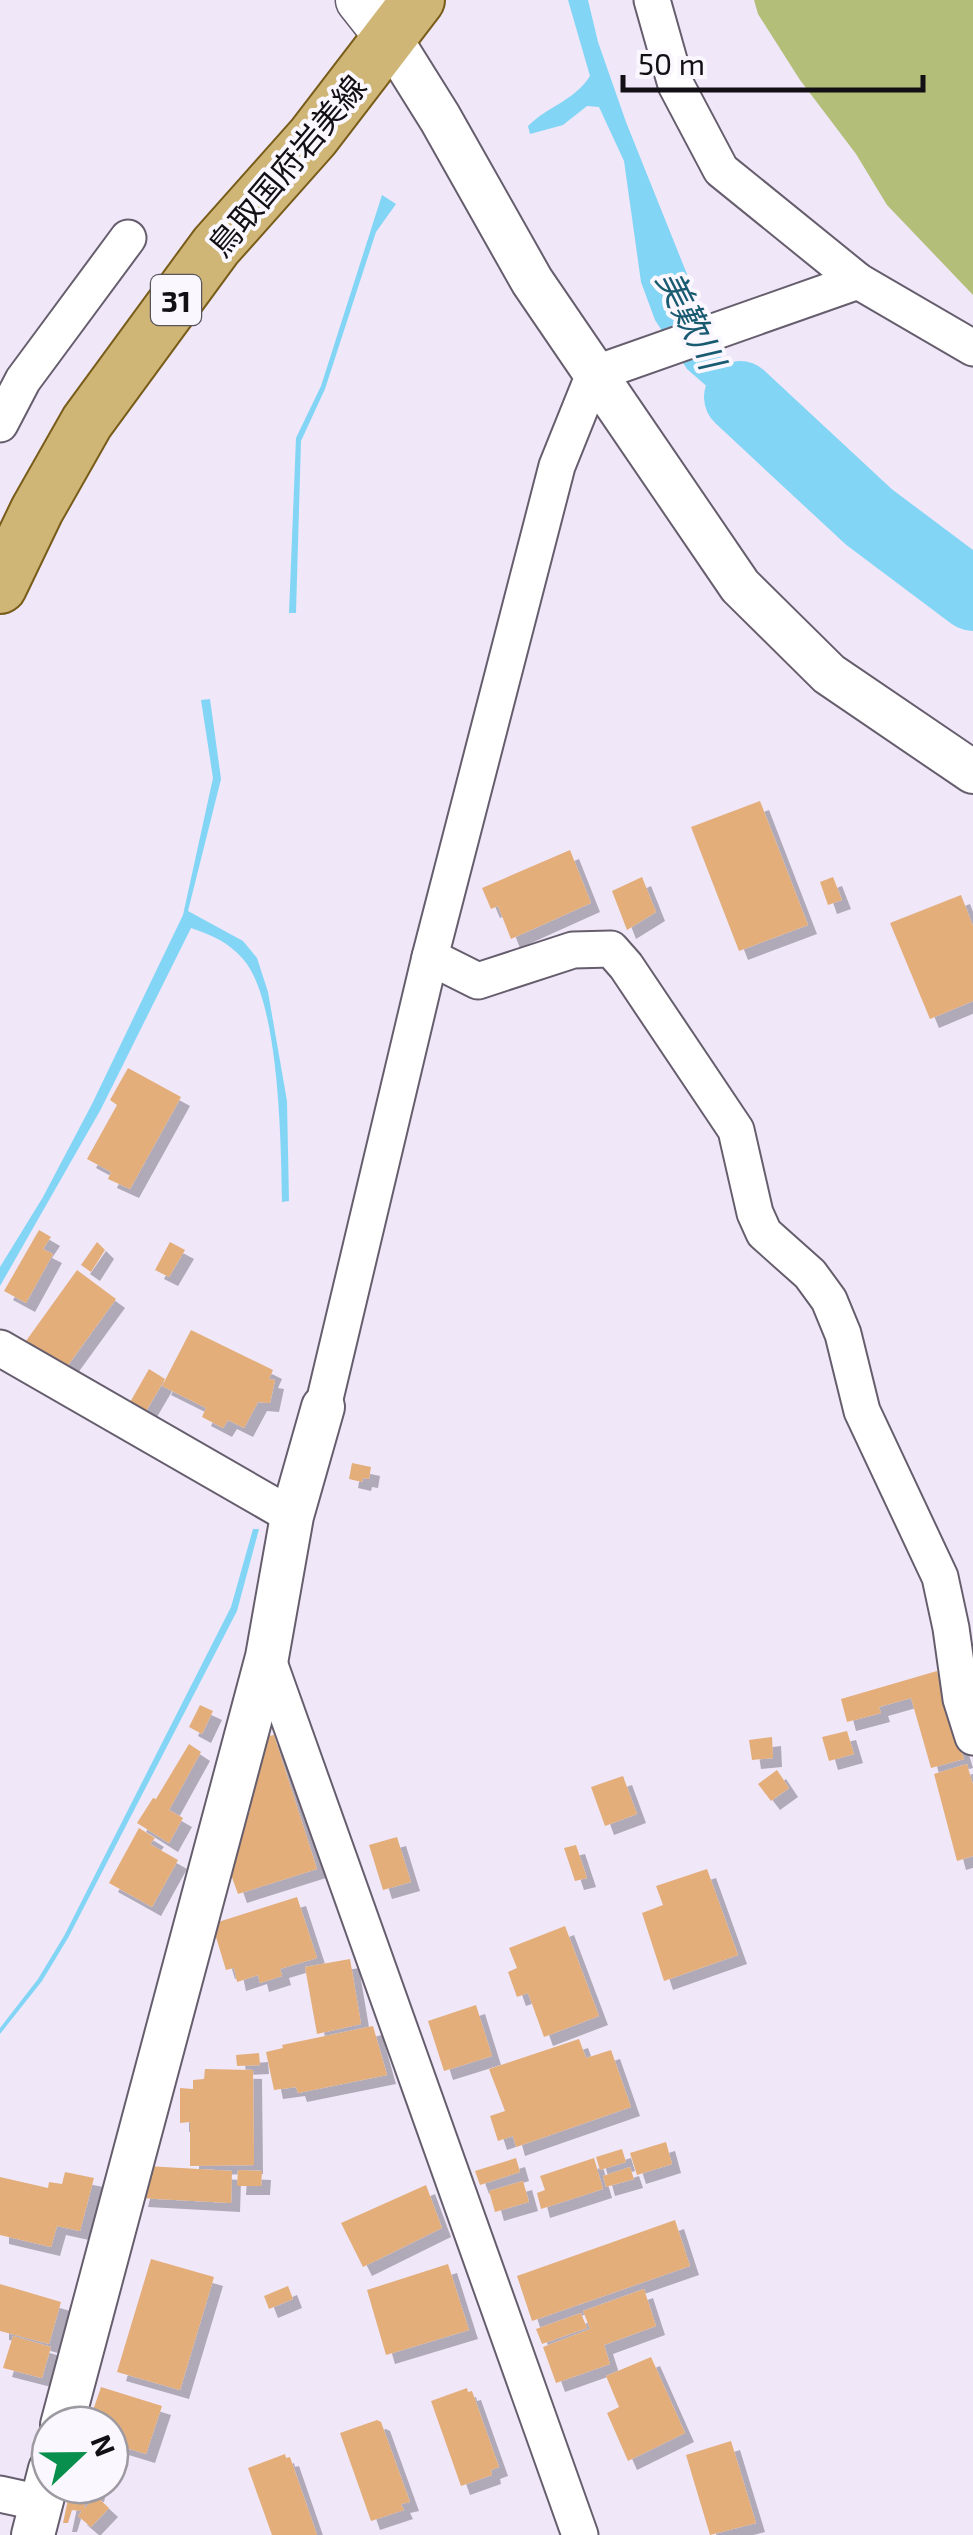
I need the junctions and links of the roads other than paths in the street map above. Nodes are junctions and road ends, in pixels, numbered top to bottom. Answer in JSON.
{"nodes":[{"id":1,"x":652,"y":0,"type":"edge"},
{"id":2,"x":389,"y":13,"type":"edge"},
{"id":3,"x":128,"y":238,"type":"dead end"},
{"id":4,"x":858,"y":281,"type":"junction"},
{"id":5,"x":973,"y":348,"type":"edge"},
{"id":6,"x":594,"y":374,"type":"junction"},
{"id":7,"x":0,"y":424,"type":"edge"},
{"id":8,"x":0,"y":587,"type":"edge"},
{"id":9,"x":973,"y":772,"type":"edge"},
{"id":10,"x":430,"y":956,"type":"junction"},
{"id":11,"x":0,"y":1348,"type":"edge"},
{"id":12,"x":323,"y":1407,"type":"joint"},
{"id":13,"x":292,"y":1516,"type":"junction"},
{"id":14,"x":267,"y":1658,"type":"junction"},
{"id":15,"x":973,"y":1737,"type":"edge"},
{"id":16,"x":67,"y":2405,"type":"edge"},
{"id":17,"x":0,"y":2494,"type":"edge"},
{"id":18,"x":30,"y":2500,"type":"edge"},
{"id":19,"x":580,"y":2535,"type":"edge"}],
"edges":[{"from":1,"to":4,"type":"street"},
{"from":2,"to":6,"type":"street"},
{"from":2,"to":8,"type":"main road","name":"鳥取国府岩美線","number":"31"},
{"from":3,"to":7,"type":"street"},
{"from":4,"to":5,"type":"street"},
{"from":4,"to":6,"type":"street"},
{"from":6,"to":9,"type":"street"},
{"from":6,"to":10,"type":"street"},
{"from":10,"to":12,"type":"street"},
{"from":10,"to":15,"type":"street"},
{"from":11,"to":13,"type":"street"},
{"from":12,"to":13,"type":"street"},
{"from":13,"to":14,"type":"street"},
{"from":14,"to":16,"type":"street"},
{"from":14,"to":19,"type":"street"},
{"from":17,"to":18,"type":"street"}]}
